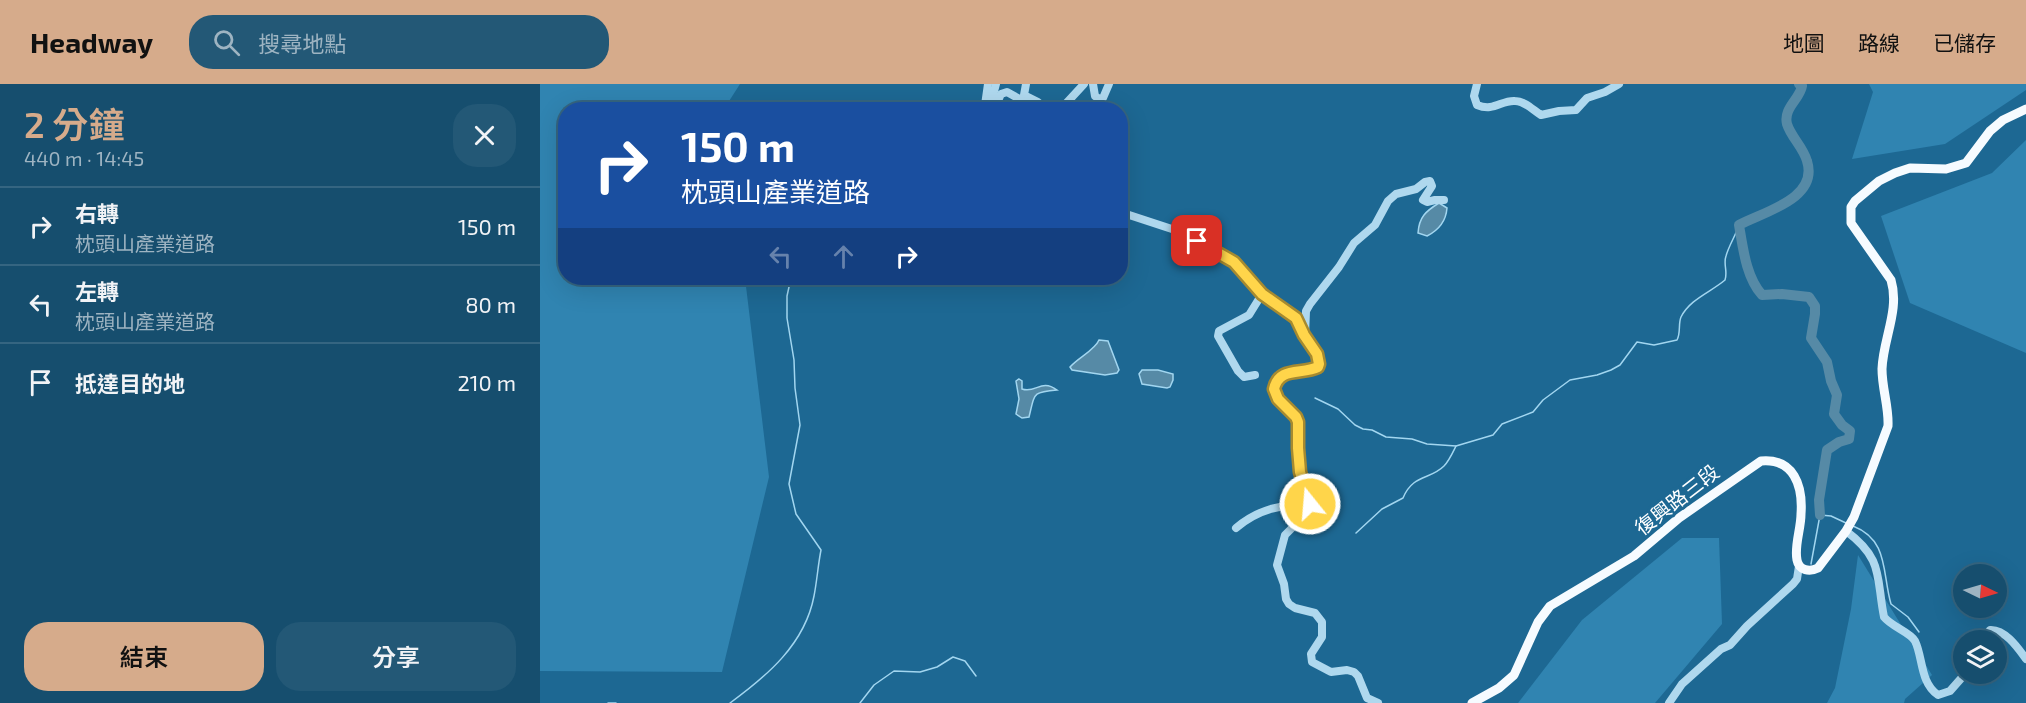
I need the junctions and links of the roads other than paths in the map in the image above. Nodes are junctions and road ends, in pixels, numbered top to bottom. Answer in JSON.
{"nodes":[{"id":1,"x":988,"y":84,"type":"edge"},
{"id":2,"x":996,"y":84,"type":"edge"},
{"id":3,"x":1026,"y":84,"type":"edge"},
{"id":4,"x":1084,"y":84,"type":"edge"},
{"id":5,"x":1093,"y":84,"type":"edge"},
{"id":6,"x":1109,"y":84,"type":"edge"},
{"id":7,"x":1477,"y":84,"type":"edge"},
{"id":8,"x":1618,"y":84,"type":"edge"},
{"id":9,"x":987,"y":102,"type":"edge"},
{"id":10,"x":990,"y":102,"type":"edge"},
{"id":11,"x":998,"y":102,"type":"edge"},
{"id":12,"x":1025,"y":102,"type":"edge"},
{"id":13,"x":1036,"y":102,"type":"edge"},
{"id":14,"x":1067,"y":102,"type":"edge"},
{"id":15,"x":2026,"y":109,"type":"edge"},
{"id":16,"x":1444,"y":200,"type":"dead end"},
{"id":17,"x":1128,"y":215,"type":"edge"},
{"id":18,"x":1262,"y":294,"type":"junction"},
{"id":19,"x":1304,"y":336,"type":"junction"},
{"id":20,"x":1256,"y":375,"type":"dead end"},
{"id":21,"x":1310,"y":508,"type":"junction"},
{"id":22,"x":1236,"y":528,"type":"dead end"},
{"id":23,"x":1847,"y":529,"type":"junction"},
{"id":24,"x":1799,"y":566,"type":"junction"},
{"id":25,"x":2007,"y":638,"type":"edge"},
{"id":26,"x":2026,"y":659,"type":"edge"},
{"id":27,"x":1956,"y":684,"type":"edge"},
{"id":28,"x":1378,"y":703,"type":"edge"},
{"id":29,"x":1472,"y":703,"type":"edge"},
{"id":30,"x":1669,"y":703,"type":"edge"}],
"edges":[{"from":1,"to":9,"type":"street"},
{"from":2,"to":10,"type":"street"},
{"from":3,"to":13,"type":"street"},
{"from":4,"to":14,"type":"street"},
{"from":5,"to":6,"type":"street"},
{"from":7,"to":8,"type":"street"},
{"from":11,"to":12,"type":"street"},
{"from":15,"to":23,"type":"main road"},
{"from":16,"to":19,"type":"street"},
{"from":17,"to":18,"type":"street"},
{"from":18,"to":19,"type":"street"},
{"from":18,"to":20,"type":"street"},
{"from":19,"to":21,"type":"street"},
{"from":21,"to":22,"type":"street"},
{"from":21,"to":28,"type":"street"},
{"from":23,"to":24,"type":"main road"},
{"from":23,"to":27,"type":"street"},
{"from":24,"to":29,"type":"main road","name":"復興路三段"},
{"from":24,"to":30,"type":"street"},
{"from":25,"to":26,"type":"street"}]}
